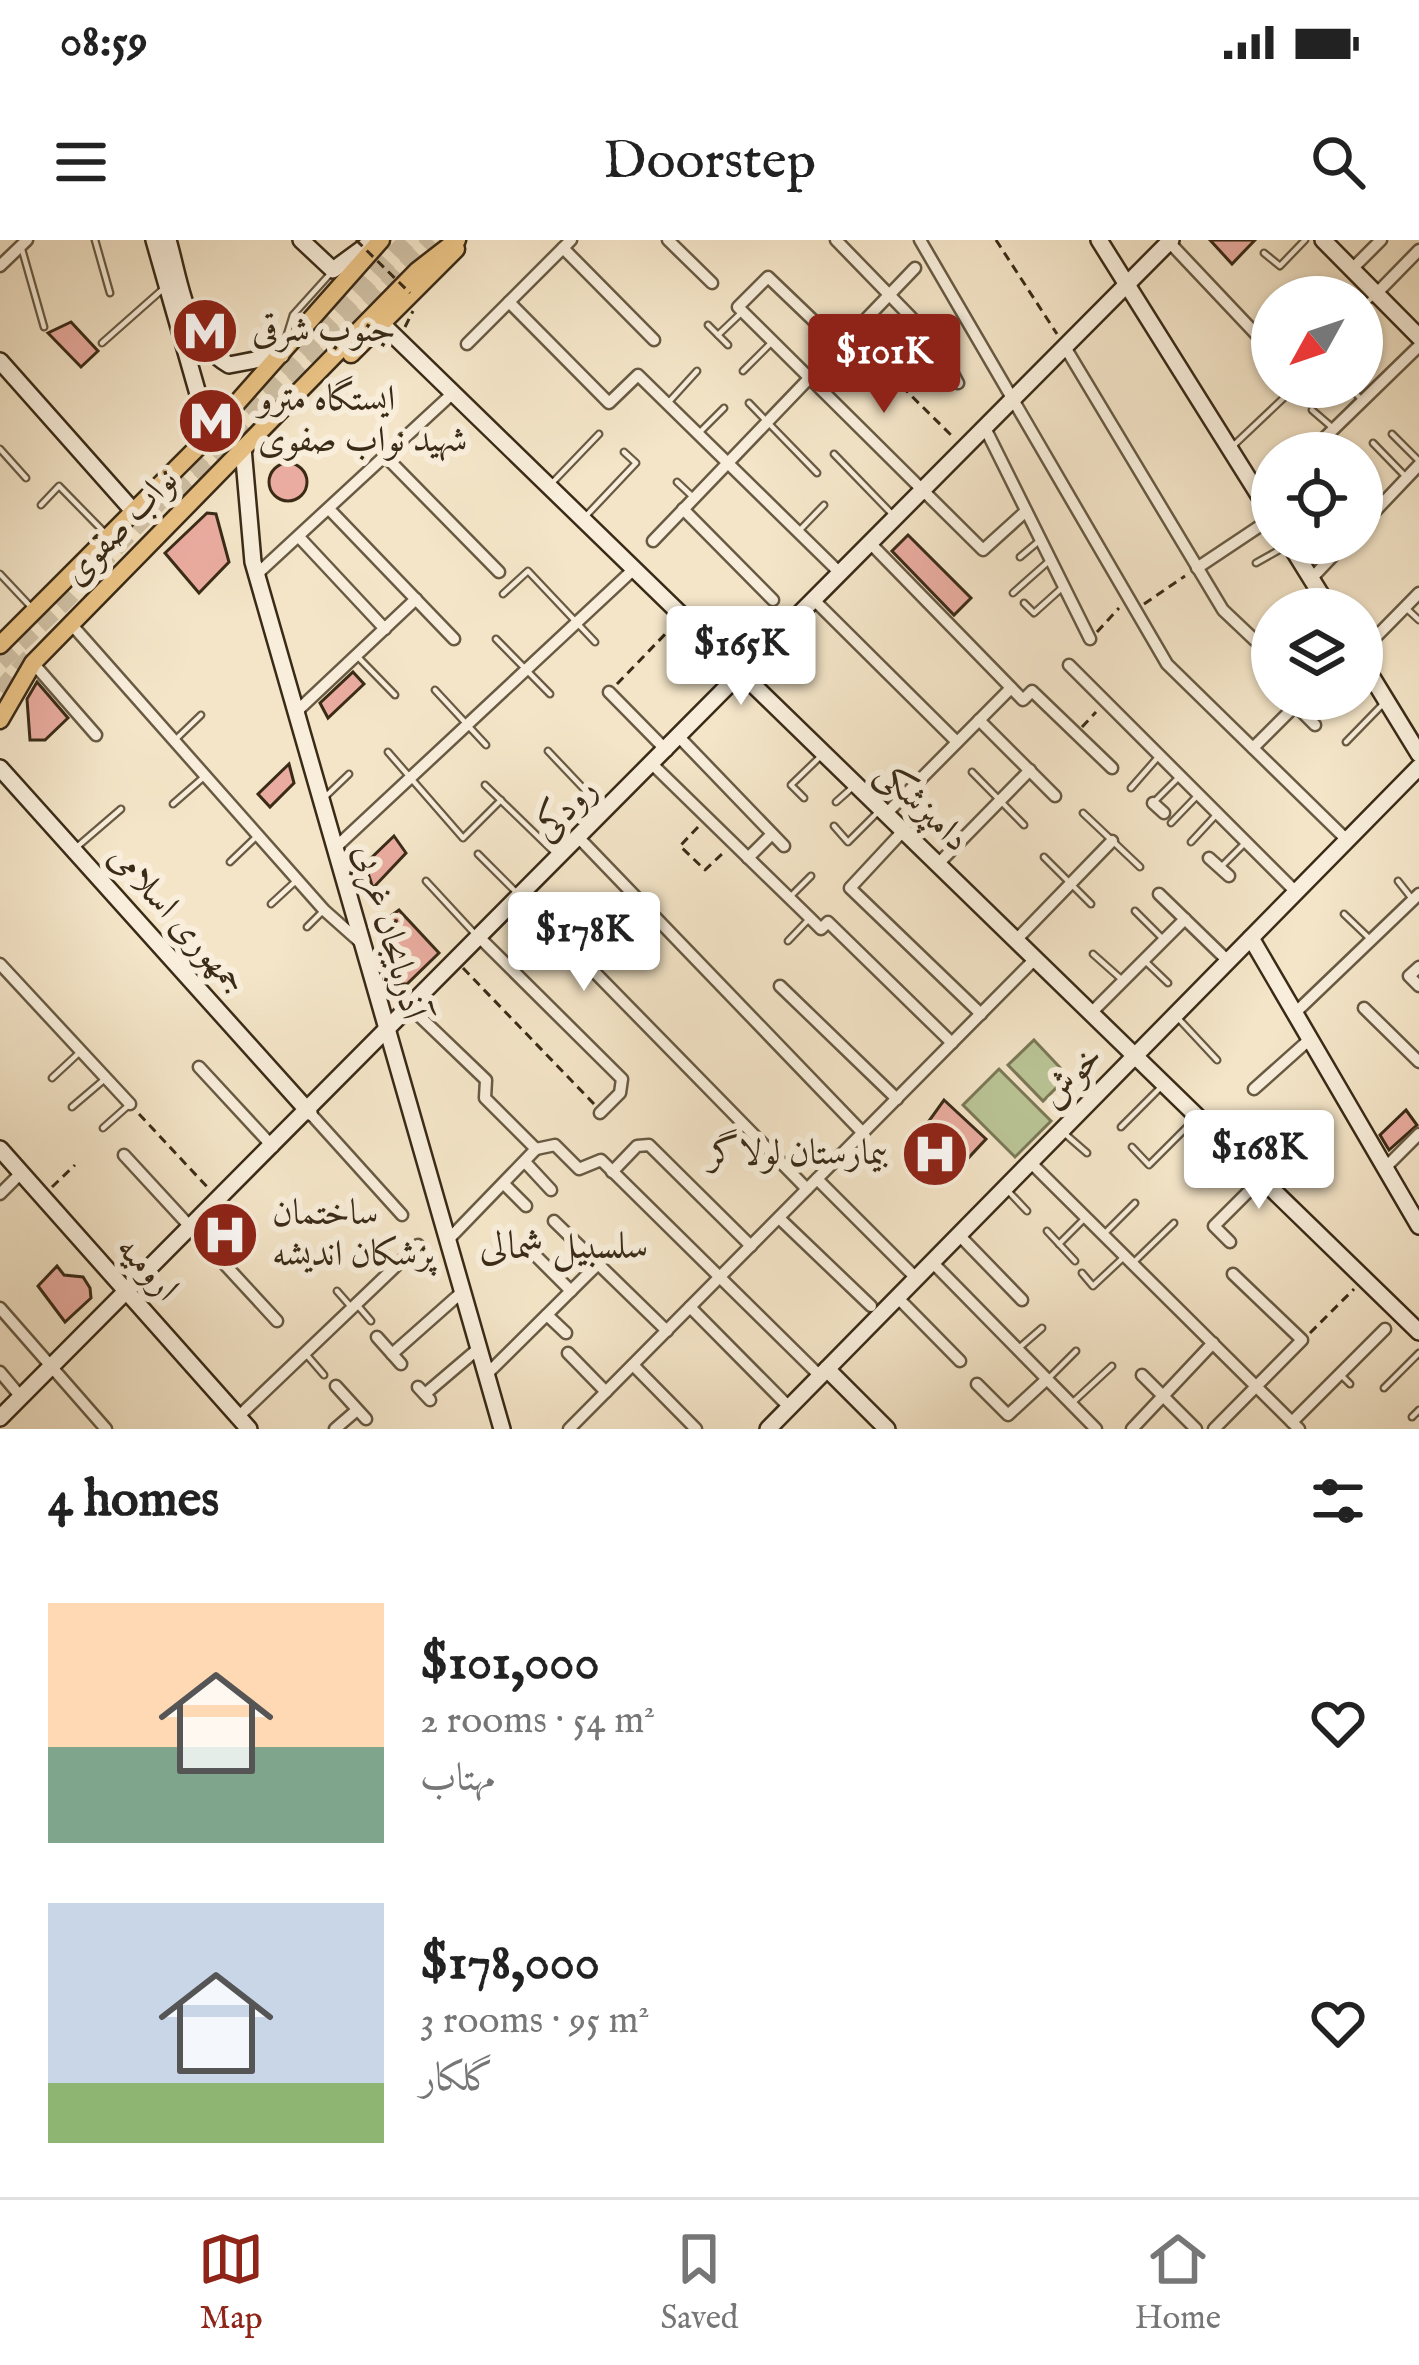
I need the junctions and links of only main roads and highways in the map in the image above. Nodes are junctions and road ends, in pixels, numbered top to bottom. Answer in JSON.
{"nodes":[{"id":1,"x":154,"y":240,"type":"edge"},
{"id":2,"x":168,"y":240,"type":"edge"},
{"id":3,"x":301,"y":240,"type":"edge"},
{"id":4,"x":378,"y":240,"type":"edge"},
{"id":5,"x":460,"y":240,"type":"edge"},
{"id":6,"x":1099,"y":240,"type":"edge"},
{"id":7,"x":1323,"y":240,"type":"edge"},
{"id":8,"x":1170,"y":241,"type":"edge"},
{"id":9,"x":1128,"y":283,"type":"junction"},
{"id":10,"x":382,"y":324,"type":"junction"},
{"id":11,"x":1415,"y":325,"type":"edge"},
{"id":12,"x":281,"y":355,"type":"junction"},
{"id":13,"x":0,"y":361,"type":"edge"},
{"id":14,"x":272,"y":419,"type":"junction"},
{"id":15,"x":198,"y":447,"type":"junction"},
{"id":16,"x":243,"y":448,"type":"junction"},
{"id":17,"x":1251,"y":474,"type":"edge"},
{"id":18,"x":135,"y":513,"type":"junction"},
{"id":19,"x":108,"y":540,"type":"junction"},
{"id":20,"x":128,"y":568,"type":"junction"},
{"id":21,"x":0,"y":645,"type":"edge"},
{"id":22,"x":742,"y":674,"type":"junction"},
{"id":23,"x":1383,"y":696,"type":"edge"},
{"id":24,"x":0,"y":720,"type":"edge"},
{"id":25,"x":1419,"y":754,"type":"edge"},
{"id":26,"x":1419,"y":766,"type":"edge"},
{"id":27,"x":0,"y":768,"type":"edge"},
{"id":28,"x":1251,"y":938,"type":"junction"},
{"id":29,"x":388,"y":1034,"type":"junction"},
{"id":30,"x":1135,"y":1056,"type":"junction"},
{"id":31,"x":309,"y":1112,"type":"junction"},
{"id":32,"x":0,"y":1149,"type":"edge"},
{"id":33,"x":1419,"y":1226,"type":"edge"},
{"id":34,"x":127,"y":1292,"type":"junction"},
{"id":35,"x":1419,"y":1332,"type":"edge"},
{"id":36,"x":823,"y":1373,"type":"junction"},
{"id":37,"x":0,"y":1418,"type":"edge"},
{"id":38,"x":244,"y":1423,"type":"edge"},
{"id":39,"x":502,"y":1429,"type":"edge"},
{"id":40,"x":768,"y":1429,"type":"edge"},
{"id":41,"x":887,"y":1429,"type":"edge"}],
"edges":[{"from":1,"to":15,"type":"main road"},
{"from":2,"to":12,"type":"main road"},
{"from":3,"to":4,"type":"main road"},
{"from":4,"to":12,"type":"main road","name":"نواب صفوی"},
{"from":5,"to":10,"type":"main road"},
{"from":5,"to":14,"type":"main road","name":"نواب صفوی"},
{"from":6,"to":9,"type":"main road"},
{"from":7,"to":11,"type":"main road"},
{"from":8,"to":9,"type":"main road","name":"رودکی"},
{"from":9,"to":17,"type":"main road"},
{"from":9,"to":22,"type":"main road","name":"رودکی"},
{"from":10,"to":14,"type":"main road"},
{"from":10,"to":22,"type":"main road","name":"دامپزشکی"},
{"from":12,"to":15,"type":"main road","name":"نواب صفوی"},
{"from":13,"to":18,"type":"main road"},
{"from":14,"to":16,"type":"main road","name":"نواب صفوی"},
{"from":15,"to":18,"type":"main road","name":"نواب صفوی"},
{"from":16,"to":20,"type":"main road","name":"نواب صفوی"},
{"from":16,"to":29,"type":"main road","name":"آذربایجان غربی"},
{"from":18,"to":19,"type":"main road","name":"نواب صفوی"},
{"from":19,"to":20,"type":"main road"},
{"from":19,"to":21,"type":"main road","name":"نواب صفوی"},
{"from":20,"to":24,"type":"main road","name":"نواب صفوی"},
{"from":22,"to":29,"type":"main road","name":"رودکی"},
{"from":22,"to":30,"type":"main road","name":"دامپزشکی"},
{"from":23,"to":25,"type":"main road"},
{"from":26,"to":28,"type":"main road","name":"خوش"},
{"from":27,"to":31,"type":"main road","name":"جمهوری اسلامی"},
{"from":28,"to":30,"type":"main road","name":"خوش"},
{"from":28,"to":33,"type":"main road"},
{"from":29,"to":31,"type":"main road","name":"رودکی"},
{"from":29,"to":39,"type":"main road","name":"آذربایجان غربی"},
{"from":30,"to":35,"type":"main road","name":"دامپزشکی"},
{"from":30,"to":36,"type":"main road","name":"خوش"},
{"from":31,"to":34,"type":"main road","name":"رودکی"},
{"from":32,"to":34,"type":"main road","name":"ارومیه"},
{"from":34,"to":37,"type":"main road","name":"رودکی"},
{"from":34,"to":38,"type":"main road","name":"ارومیه"},
{"from":36,"to":40,"type":"main road","name":"خوش"},
{"from":36,"to":41,"type":"main road"}]}
